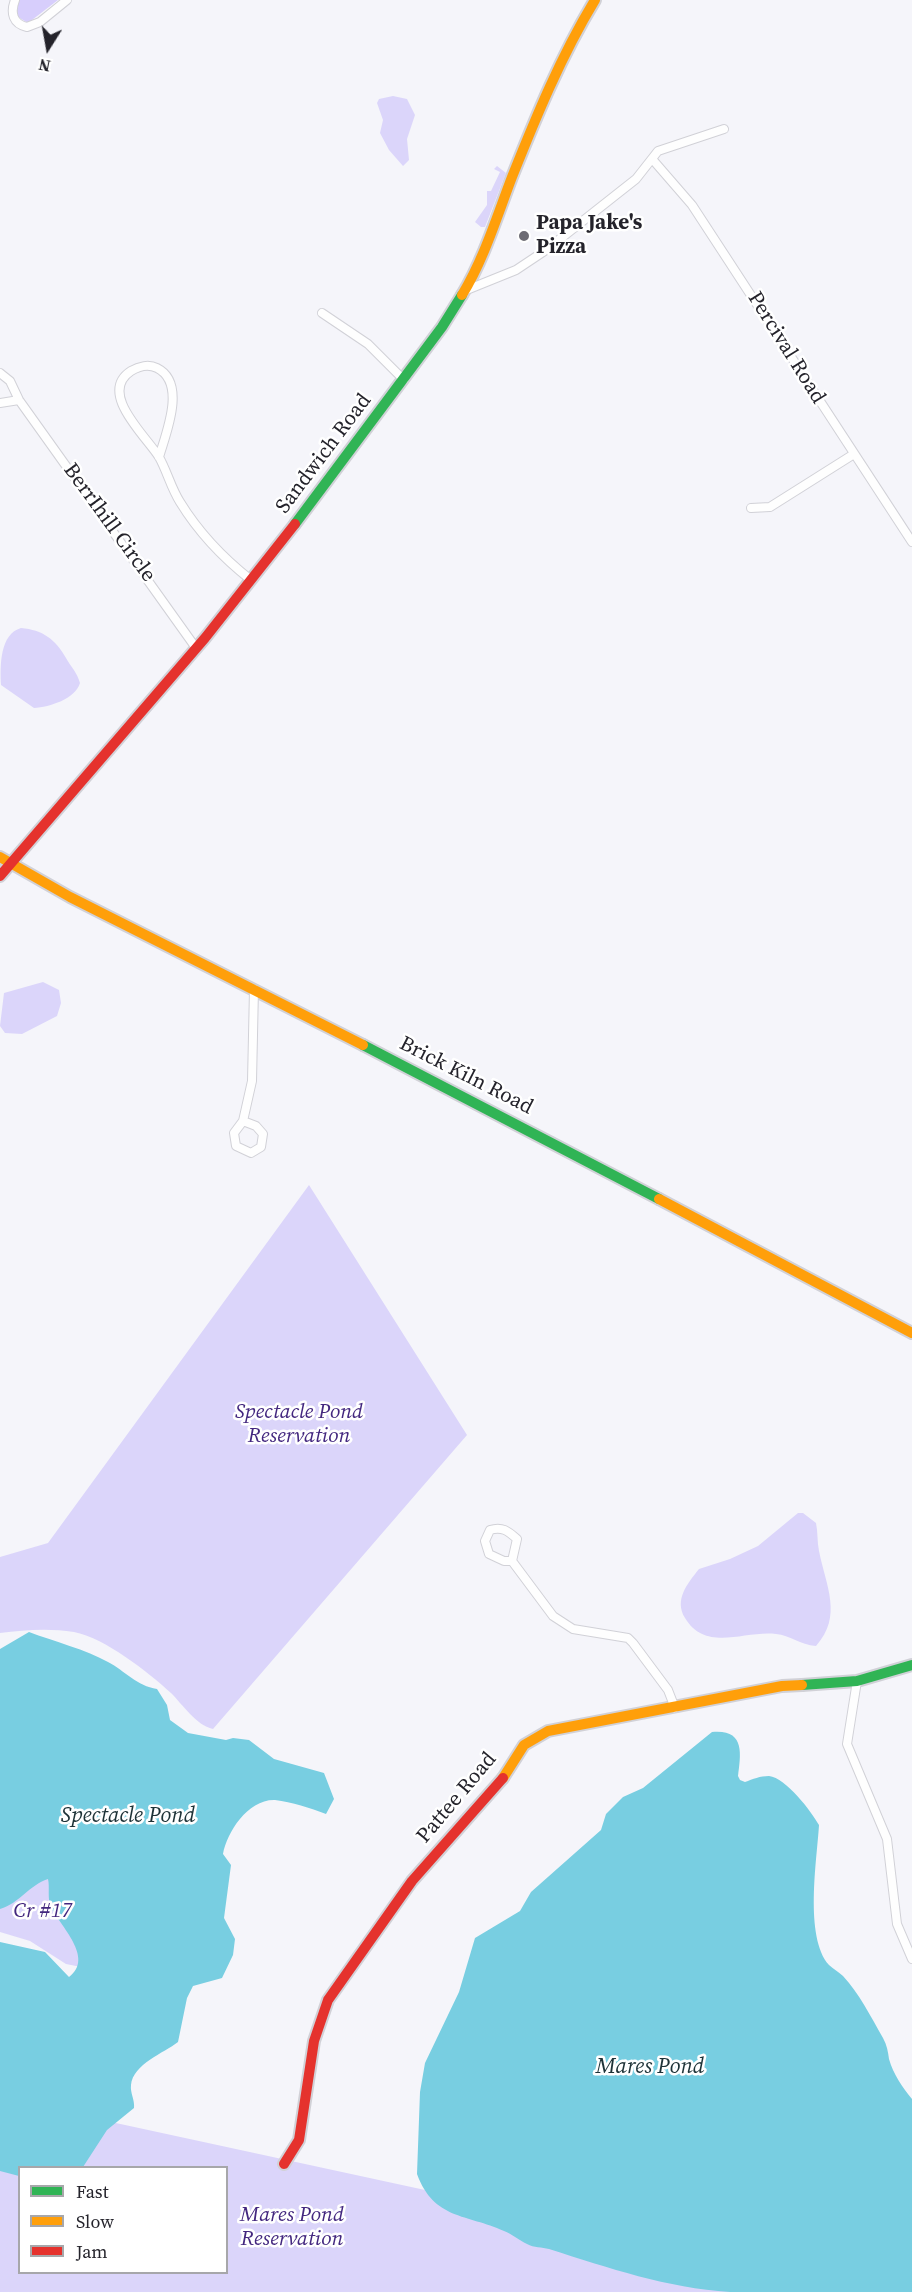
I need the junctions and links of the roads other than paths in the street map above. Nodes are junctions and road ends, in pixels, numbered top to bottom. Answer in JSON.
{"nodes":[{"id":1,"x":15,"y":0,"type":"edge"},
{"id":2,"x":67,"y":0,"type":"edge"},
{"id":3,"x":595,"y":0,"type":"edge"},
{"id":4,"x":724,"y":129,"type":"dead end"},
{"id":5,"x":653,"y":160,"type":"junction"},
{"id":6,"x":464,"y":291,"type":"junction"},
{"id":7,"x":322,"y":313,"type":"dead end"},
{"id":8,"x":0,"y":373,"type":"edge"},
{"id":9,"x":404,"y":380,"type":"junction"},
{"id":10,"x":19,"y":400,"type":"junction"},
{"id":11,"x":0,"y":403,"type":"edge"},
{"id":12,"x":854,"y":454,"type":"junction"},
{"id":13,"x":159,"y":457,"type":"junction"},
{"id":14,"x":751,"y":508,"type":"dead end"},
{"id":15,"x":912,"y":542,"type":"edge"},
{"id":16,"x":251,"y":580,"type":"junction"},
{"id":17,"x":196,"y":648,"type":"junction"},
{"id":18,"x":0,"y":857,"type":"edge"},
{"id":19,"x":12,"y":863,"type":"junction"},
{"id":20,"x":0,"y":876,"type":"edge"},
{"id":21,"x":254,"y":989,"type":"junction"},
{"id":22,"x":243,"y":1121,"type":"junction"},
{"id":23,"x":912,"y":1333,"type":"edge"},
{"id":24,"x":512,"y":1561,"type":"junction"},
{"id":25,"x":912,"y":1665,"type":"edge"},
{"id":26,"x":857,"y":1681,"type":"junction"},
{"id":27,"x":675,"y":1708,"type":"junction"},
{"id":28,"x":912,"y":1959,"type":"edge"},
{"id":29,"x":285,"y":2164,"type":"dead end"}],
"edges":[{"from":1,"to":2,"type":"street"},
{"from":3,"to":6,"type":"main road","name":"Sandwich Road"},
{"from":4,"to":5,"type":"street"},
{"from":5,"to":6,"type":"street"},
{"from":5,"to":12,"type":"street","name":"Percival Road"},
{"from":6,"to":9,"type":"main road","name":"Sandwich Road"},
{"from":7,"to":9,"type":"street"},
{"from":8,"to":10,"type":"street","name":"BerrIhill Circle"},
{"from":9,"to":16,"type":"main road","name":"Sandwich Road"},
{"from":10,"to":11,"type":"street"},
{"from":10,"to":17,"type":"street","name":"BerrIhill Circle"},
{"from":12,"to":14,"type":"street"},
{"from":12,"to":15,"type":"street","name":"Percival Road"},
{"from":13,"to":13,"type":"street"},
{"from":13,"to":16,"type":"street"},
{"from":16,"to":17,"type":"main road","name":"Sandwich Road"},
{"from":17,"to":19,"type":"main road","name":"Sandwich Road"},
{"from":18,"to":19,"type":"main road","name":"Brick Kiln Road"},
{"from":19,"to":20,"type":"main road","name":"Sandwich Road"},
{"from":19,"to":21,"type":"main road","name":"Brick Kiln Road"},
{"from":21,"to":22,"type":"street"},
{"from":21,"to":23,"type":"main road","name":"Brick Kiln Road"},
{"from":22,"to":22,"type":"street"},
{"from":24,"to":24,"type":"street"},
{"from":24,"to":27,"type":"street"},
{"from":25,"to":26,"type":"main road","name":"Pattee Road"},
{"from":26,"to":27,"type":"main road","name":"Pattee Road"},
{"from":26,"to":28,"type":"street"},
{"from":27,"to":29,"type":"main road","name":"Pattee Road"}]}
